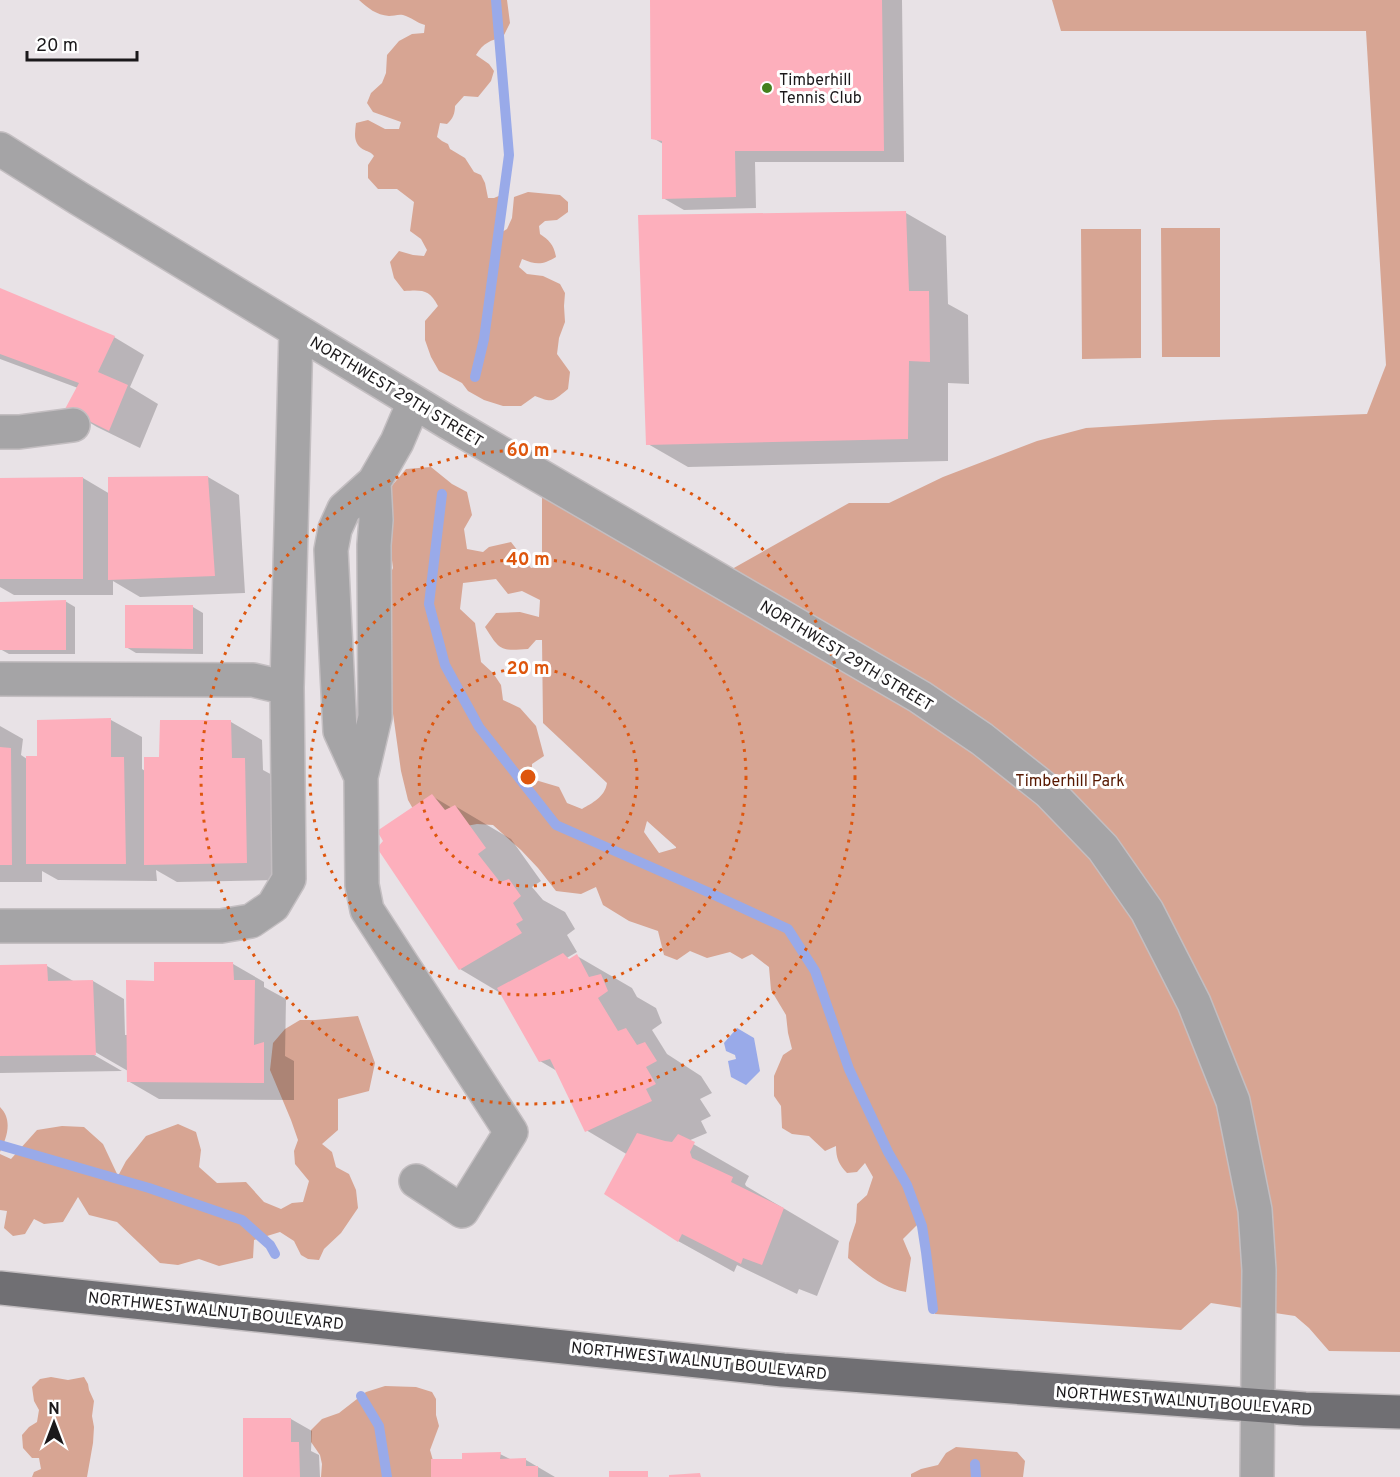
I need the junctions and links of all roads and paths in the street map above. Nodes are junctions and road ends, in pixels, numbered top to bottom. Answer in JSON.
{"nodes":[{"id":1,"x":0,"y":149,"type":"edge"},
{"id":2,"x":296,"y":331,"type":"junction"},
{"id":3,"x":414,"y":402,"type":"junction"},
{"id":4,"x":72,"y":425,"type":"dead end"},
{"id":5,"x":0,"y":432,"type":"edge"},
{"id":6,"x":374,"y":482,"type":"junction"},
{"id":7,"x":335,"y":642,"type":"junction"},
{"id":8,"x":374,"y":645,"type":"junction"},
{"id":9,"x":0,"y":679,"type":"edge"},
{"id":10,"x":287,"y":688,"type":"junction"},
{"id":11,"x":361,"y":777,"type":"junction"},
{"id":12,"x":0,"y":926,"type":"edge"},
{"id":13,"x":416,"y":1181,"type":"dead end"},
{"id":14,"x":0,"y":1288,"type":"edge"},
{"id":15,"x":1257,"y":1405,"type":"junction"},
{"id":16,"x":1400,"y":1412,"type":"edge"},
{"id":17,"x":1257,"y":1477,"type":"edge"}],
"edges":[{"from":1,"to":2,"type":"street","name":"NORTHWEST 29TH STREET"},
{"from":2,"to":3,"type":"street","name":"NORTHWEST 29TH STREET"},
{"from":2,"to":10,"type":"street"},
{"from":3,"to":6,"type":"street"},
{"from":3,"to":15,"type":"street","name":"NORTHWEST 29TH STREET"},
{"from":4,"to":5,"type":"street"},
{"from":6,"to":7,"type":"street"},
{"from":6,"to":8,"type":"street"},
{"from":7,"to":8,"type":"street"},
{"from":7,"to":11,"type":"street"},
{"from":8,"to":11,"type":"street"},
{"from":9,"to":10,"type":"street"},
{"from":10,"to":12,"type":"street"},
{"from":11,"to":13,"type":"street"},
{"from":14,"to":15,"type":"main road","name":"NORTHWEST WALNUT BOULEVARD"},
{"from":15,"to":16,"type":"main road","name":"NORTHWEST WALNUT BOULEVARD"},
{"from":15,"to":17,"type":"street","name":"NORTHWEST 29TH STREET"}]}
